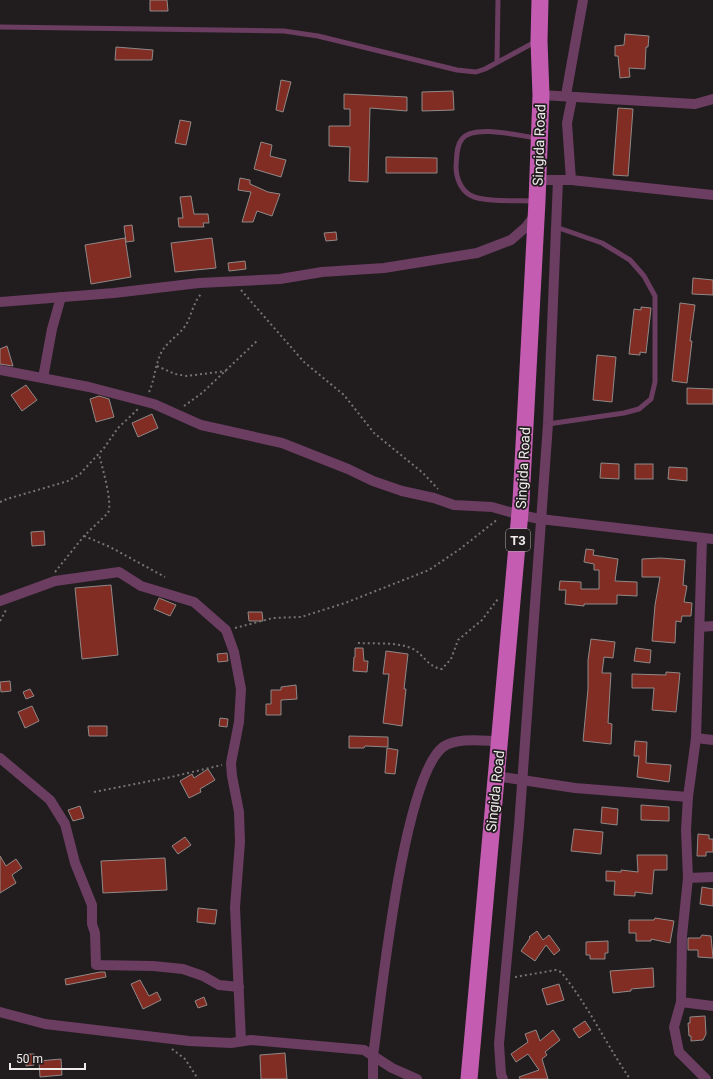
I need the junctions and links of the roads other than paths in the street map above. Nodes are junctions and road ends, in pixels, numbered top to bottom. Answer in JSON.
{"nodes":[{"id":1,"x":498,"y":0,"type":"edge"},
{"id":2,"x":540,"y":0,"type":"edge"},
{"id":3,"x":584,"y":1,"type":"edge"},
{"id":4,"x":0,"y":27,"type":"edge"},
{"id":5,"x":539,"y":41,"type":"junction"},
{"id":6,"x":497,"y":62,"type":"junction"},
{"id":7,"x":541,"y":95,"type":"junction"},
{"id":8,"x":569,"y":96,"type":"junction"},
{"id":9,"x":713,"y":99,"type":"edge"},
{"id":10,"x":540,"y":139,"type":"junction"},
{"id":11,"x":538,"y":180,"type":"junction"},
{"id":12,"x":558,"y":180,"type":"junction"},
{"id":13,"x":571,"y":180,"type":"junction"},
{"id":14,"x":713,"y":195,"type":"edge"},
{"id":15,"x":537,"y":207,"type":"junction"},
{"id":16,"x":556,"y":227,"type":"junction"},
{"id":17,"x":61,"y":297,"type":"junction"},
{"id":18,"x":0,"y":302,"type":"edge"},
{"id":19,"x":0,"y":370,"type":"edge"},
{"id":20,"x":43,"y":378,"type":"junction"},
{"id":21,"x":548,"y":424,"type":"junction"},
{"id":22,"x":515,"y":513,"type":"junction"},
{"id":23,"x":540,"y":519,"type":"junction"},
{"id":24,"x":702,"y":539,"type":"junction"},
{"id":25,"x":713,"y":539,"type":"edge"},
{"id":26,"x":0,"y":601,"type":"edge"},
{"id":27,"x":713,"y":626,"type":"edge"},
{"id":28,"x":700,"y":627,"type":"junction"},
{"id":29,"x":696,"y":738,"type":"junction"},
{"id":30,"x":713,"y":740,"type":"edge"},
{"id":31,"x":500,"y":741,"type":"junction"},
{"id":32,"x":0,"y":758,"type":"edge"},
{"id":33,"x":496,"y":776,"type":"junction"},
{"id":34,"x":521,"y":780,"type":"junction"},
{"id":35,"x":688,"y":797,"type":"junction"},
{"id":36,"x":713,"y":877,"type":"edge"},
{"id":37,"x":688,"y":878,"type":"junction"},
{"id":38,"x":239,"y":987,"type":"junction"},
{"id":39,"x":681,"y":1002,"type":"junction"},
{"id":40,"x":713,"y":1006,"type":"edge"},
{"id":41,"x":0,"y":1012,"type":"edge"},
{"id":42,"x":241,"y":1041,"type":"junction"},
{"id":43,"x":373,"y":1056,"type":"junction"},
{"id":44,"x":392,"y":1068,"type":"junction"},
{"id":45,"x":373,"y":1079,"type":"edge"},
{"id":46,"x":397,"y":1079,"type":"edge"},
{"id":47,"x":417,"y":1079,"type":"edge"},
{"id":48,"x":469,"y":1079,"type":"edge"},
{"id":49,"x":503,"y":1079,"type":"edge"},
{"id":50,"x":706,"y":1079,"type":"edge"}],
"edges":[{"from":1,"to":6,"type":"lane"},
{"from":2,"to":5,"type":"highway","name":"Singida Road","number":"T3"},
{"from":3,"to":8,"type":"street"},
{"from":4,"to":6,"type":"lane"},
{"from":5,"to":6,"type":"lane"},
{"from":5,"to":7,"type":"highway","name":"Singida Road","number":"T3"},
{"from":7,"to":8,"type":"street"},
{"from":7,"to":10,"type":"highway","name":"Singida Road","number":"T3"},
{"from":8,"to":9,"type":"street"},
{"from":8,"to":13,"type":"street"},
{"from":10,"to":11,"type":"highway","name":"Singida Road","number":"T3"},
{"from":10,"to":15,"type":"lane"},
{"from":11,"to":12,"type":"street"},
{"from":11,"to":15,"type":"highway","name":"Singida Road","number":"T3"},
{"from":12,"to":13,"type":"street"},
{"from":12,"to":16,"type":"street"},
{"from":13,"to":14,"type":"street"},
{"from":15,"to":17,"type":"street"},
{"from":15,"to":22,"type":"highway","name":"Singida Road","number":"T3"},
{"from":16,"to":21,"type":"street"},
{"from":16,"to":21,"type":"lane"},
{"from":17,"to":18,"type":"street"},
{"from":17,"to":20,"type":"street"},
{"from":19,"to":20,"type":"street"},
{"from":20,"to":22,"type":"street"},
{"from":21,"to":23,"type":"street"},
{"from":22,"to":23,"type":"street"},
{"from":22,"to":31,"type":"highway","name":"Singida Road","number":"T3"},
{"from":23,"to":24,"type":"street"},
{"from":23,"to":34,"type":"street"},
{"from":24,"to":25,"type":"street"},
{"from":24,"to":28,"type":"street"},
{"from":26,"to":38,"type":"street"},
{"from":27,"to":28,"type":"street"},
{"from":28,"to":29,"type":"street"},
{"from":29,"to":30,"type":"street"},
{"from":29,"to":35,"type":"street"},
{"from":31,"to":33,"type":"highway","name":"Singida Road","number":"T3"},
{"from":31,"to":43,"type":"street"},
{"from":32,"to":38,"type":"street"},
{"from":33,"to":34,"type":"street"},
{"from":33,"to":48,"type":"highway","name":"Singida Road","number":"T3"},
{"from":34,"to":35,"type":"street"},
{"from":34,"to":49,"type":"street"},
{"from":35,"to":37,"type":"street"},
{"from":36,"to":37,"type":"street"},
{"from":37,"to":39,"type":"street"},
{"from":38,"to":42,"type":"street"},
{"from":39,"to":40,"type":"street"},
{"from":39,"to":50,"type":"street"},
{"from":41,"to":42,"type":"street"},
{"from":42,"to":43,"type":"street"},
{"from":43,"to":44,"type":"street"},
{"from":43,"to":45,"type":"street"},
{"from":44,"to":46,"type":"street"},
{"from":44,"to":47,"type":"street"}]}
